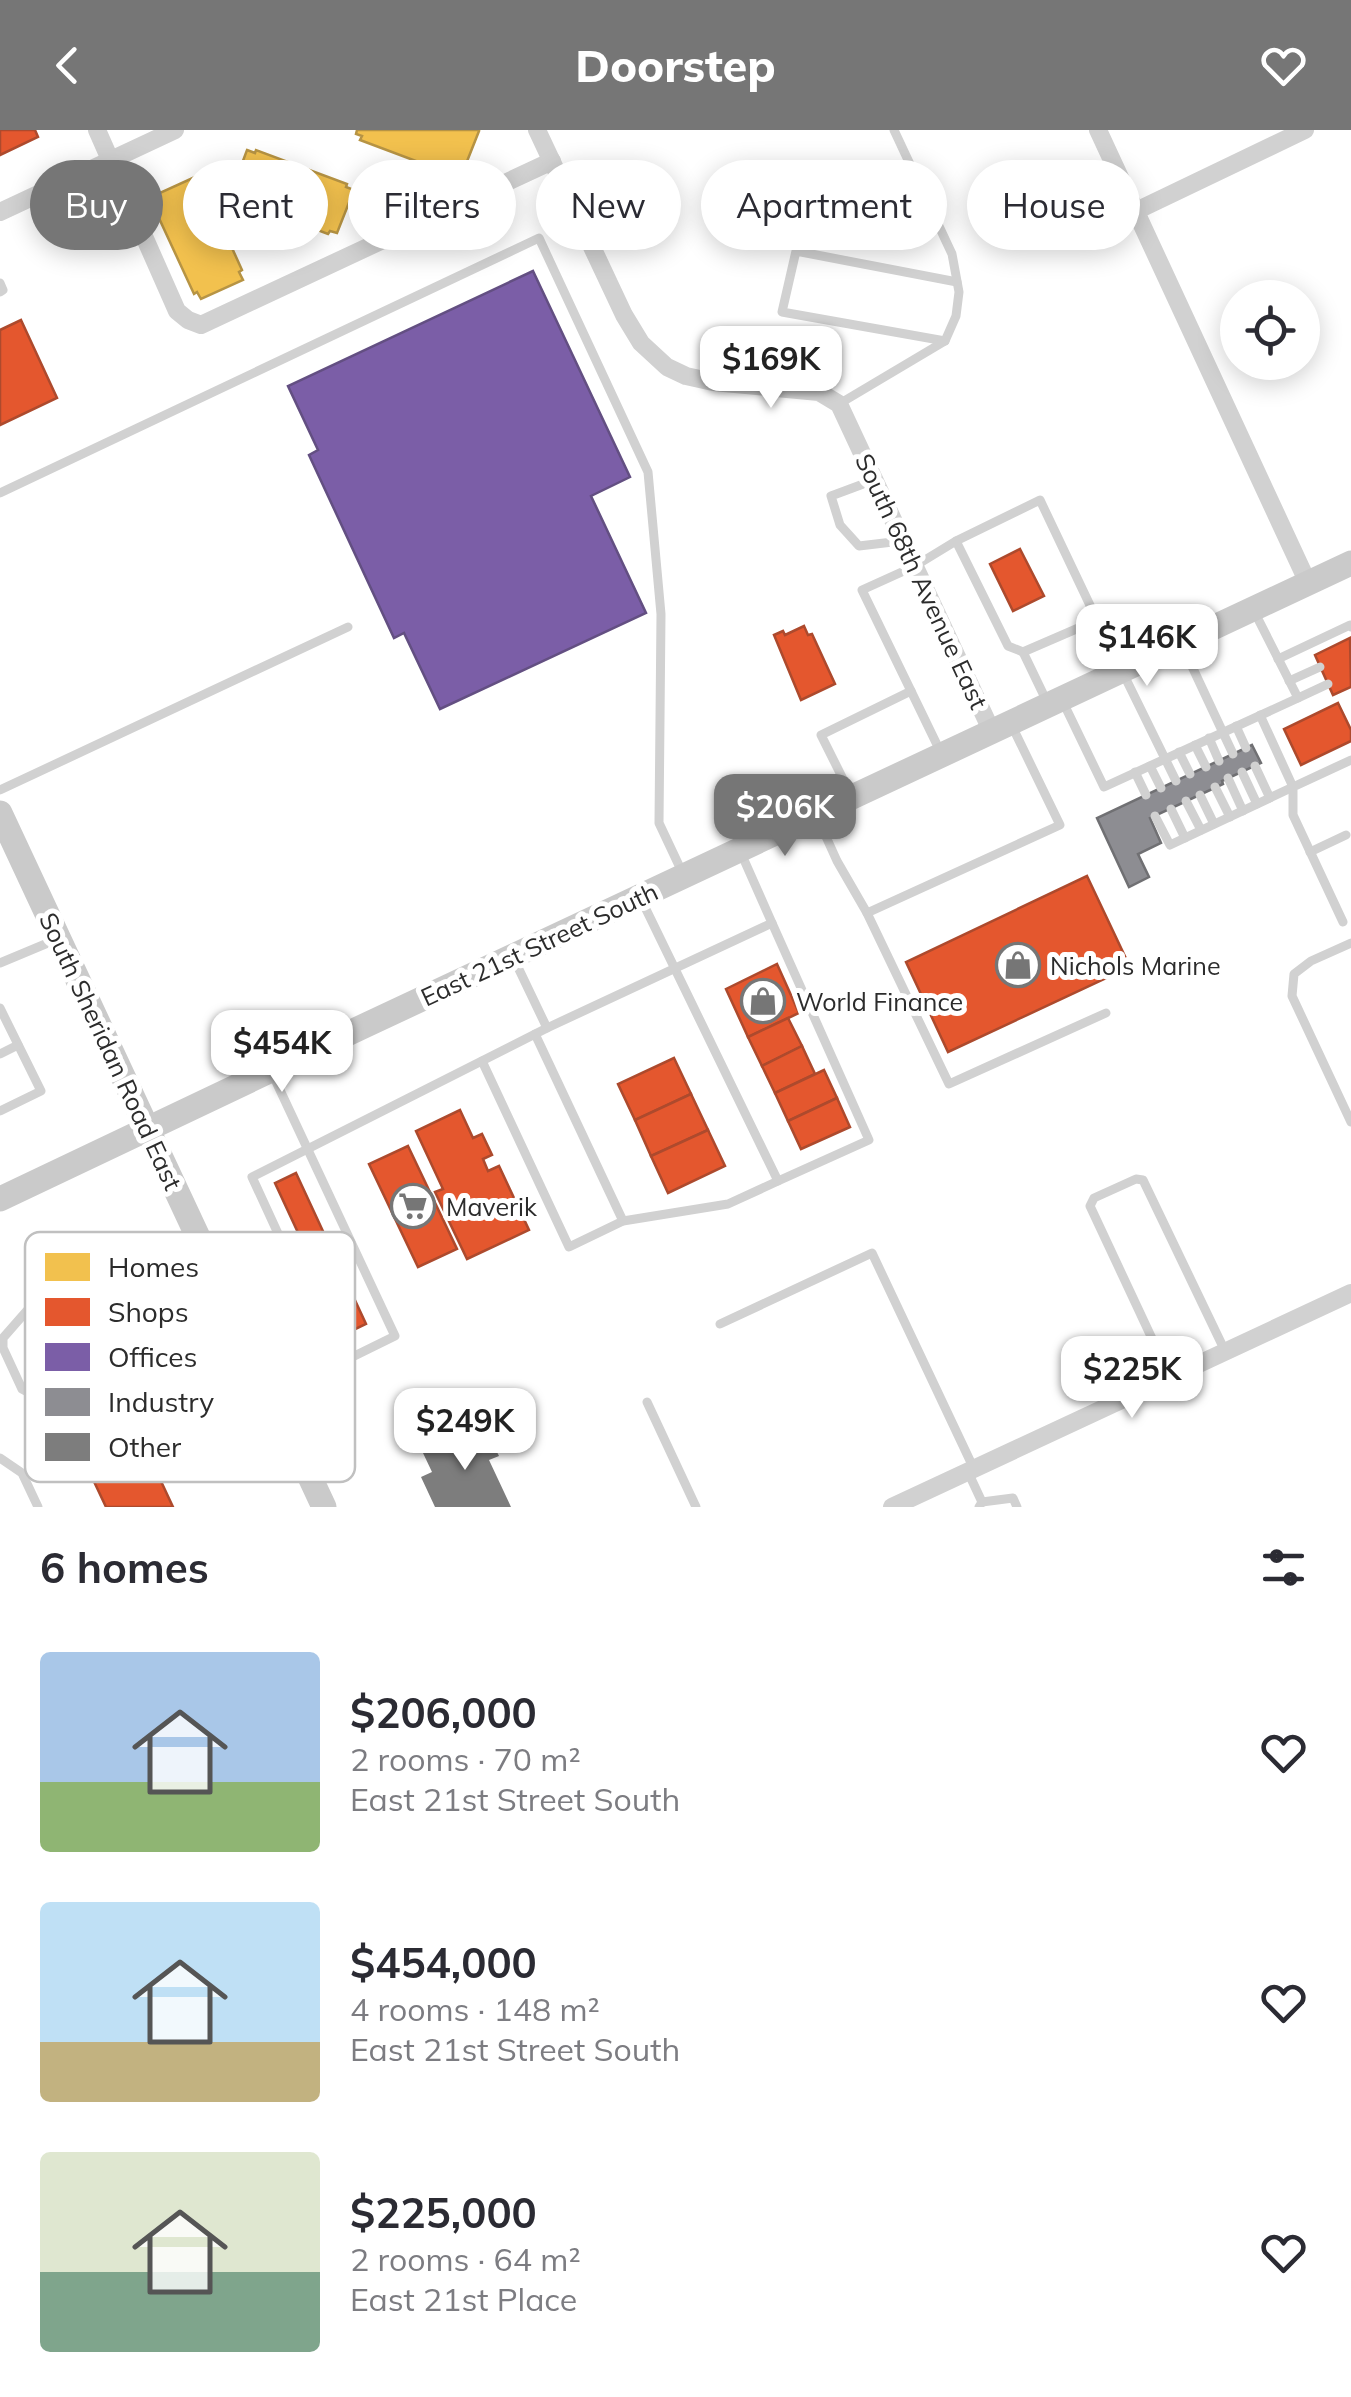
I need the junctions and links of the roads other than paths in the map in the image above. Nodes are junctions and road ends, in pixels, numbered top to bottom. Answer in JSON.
{"nodes":[{"id":1,"x":97,"y":130,"type":"edge"},
{"id":2,"x":175,"y":130,"type":"edge"},
{"id":3,"x":537,"y":130,"type":"edge"},
{"id":4,"x":894,"y":130,"type":"edge"},
{"id":5,"x":1098,"y":130,"type":"edge"},
{"id":6,"x":1305,"y":130,"type":"edge"},
{"id":7,"x":110,"y":160,"type":"edge"},
{"id":8,"x":112,"y":160,"type":"edge"},
{"id":9,"x":552,"y":160,"type":"edge"},
{"id":10,"x":1112,"y":160,"type":"edge"},
{"id":11,"x":536,"y":168,"type":"edge"},
{"id":12,"x":30,"y":198,"type":"edge"},
{"id":13,"x":1140,"y":209,"type":"edge"},
{"id":14,"x":0,"y":212,"type":"edge"},
{"id":15,"x":1140,"y":220,"type":"edge"},
{"id":16,"x":150,"y":250,"type":"edge"},
{"id":17,"x":594,"y":250,"type":"edge"},
{"id":18,"x":957,"y":282,"type":"junction"},
{"id":19,"x":0,"y":283,"type":"edge"},
{"id":20,"x":0,"y":292,"type":"edge"},
{"id":21,"x":945,"y":340,"type":"junction"},
{"id":22,"x":839,"y":404,"type":"junction"},
{"id":23,"x":874,"y":480,"type":"junction"},
{"id":24,"x":0,"y":493,"type":"edge"},
{"id":25,"x":903,"y":540,"type":"junction"},
{"id":26,"x":956,"y":541,"type":"junction"},
{"id":27,"x":1351,"y":563,"type":"edge"},
{"id":28,"x":915,"y":566,"type":"junction"},
{"id":29,"x":1308,"y":583,"type":"junction"},
{"id":30,"x":1253,"y":609,"type":"junction"},
{"id":31,"x":1097,"y":620,"type":"junction"},
{"id":32,"x":1351,"y":627,"type":"edge"},
{"id":33,"x":348,"y":628,"type":"dead end"},
{"id":34,"x":1181,"y":643,"type":"junction"},
{"id":35,"x":1023,"y":652,"type":"junction"},
{"id":36,"x":1278,"y":659,"type":"junction"},
{"id":37,"x":1320,"y":667,"type":"dead end"},
{"id":38,"x":1124,"y":670,"type":"junction"},
{"id":39,"x":1289,"y":681,"type":"junction"},
{"id":40,"x":1328,"y":684,"type":"dead end"},
{"id":41,"x":911,"y":690,"type":"junction"},
{"id":42,"x":1298,"y":698,"type":"junction"},
{"id":43,"x":1055,"y":702,"type":"junction"},
{"id":44,"x":1260,"y":715,"type":"junction"},
{"id":45,"x":1236,"y":726,"type":"junction"},
{"id":46,"x":1002,"y":728,"type":"junction"},
{"id":47,"x":1222,"y":732,"type":"junction"},
{"id":48,"x":1209,"y":738,"type":"junction"},
{"id":49,"x":1195,"y":745,"type":"junction"},
{"id":50,"x":1246,"y":748,"type":"dead end"},
{"id":51,"x":1178,"y":752,"type":"junction"},
{"id":52,"x":1233,"y":754,"type":"dead end"},
{"id":53,"x":942,"y":756,"type":"junction"},
{"id":54,"x":1166,"y":758,"type":"junction"},
{"id":55,"x":1219,"y":760,"type":"dead end"},
{"id":56,"x":1351,"y":760,"type":"edge"},
{"id":57,"x":1150,"y":766,"type":"junction"},
{"id":58,"x":1255,"y":766,"type":"dead end"},
{"id":59,"x":1206,"y":767,"type":"dead end"},
{"id":60,"x":1134,"y":772,"type":"junction"},
{"id":61,"x":1242,"y":772,"type":"dead end"},
{"id":62,"x":1190,"y":774,"type":"dead end"},
{"id":63,"x":1228,"y":778,"type":"dead end"},
{"id":64,"x":1176,"y":780,"type":"dead end"},
{"id":65,"x":1215,"y":787,"type":"dead end"},
{"id":66,"x":1293,"y":787,"type":"junction"},
{"id":67,"x":1161,"y":788,"type":"dead end"},
{"id":68,"x":0,"y":790,"type":"edge"},
{"id":69,"x":1146,"y":795,"type":"dead end"},
{"id":70,"x":1200,"y":795,"type":"dead end"},
{"id":71,"x":852,"y":798,"type":"junction"},
{"id":72,"x":1270,"y":798,"type":"junction"},
{"id":73,"x":1186,"y":801,"type":"dead end"},
{"id":74,"x":1257,"y":804,"type":"junction"},
{"id":75,"x":1171,"y":808,"type":"dead end"},
{"id":76,"x":1243,"y":811,"type":"junction"},
{"id":77,"x":0,"y":813,"type":"edge"},
{"id":78,"x":816,"y":815,"type":"junction"},
{"id":79,"x":1156,"y":816,"type":"dead end"},
{"id":80,"x":1230,"y":817,"type":"junction"},
{"id":81,"x":1214,"y":824,"type":"junction"},
{"id":82,"x":1201,"y":830,"type":"junction"},
{"id":83,"x":1346,"y":835,"type":"dead end"},
{"id":84,"x":1185,"y":838,"type":"junction"},
{"id":85,"x":740,"y":850,"type":"junction"},
{"id":86,"x":1310,"y":852,"type":"junction"},
{"id":87,"x":684,"y":876,"type":"junction"},
{"id":88,"x":640,"y":898,"type":"junction"},
{"id":89,"x":867,"y":914,"type":"junction"},
{"id":90,"x":1343,"y":922,"type":"dead end"},
{"id":91,"x":772,"y":924,"type":"junction"},
{"id":92,"x":57,"y":938,"type":"junction"},
{"id":93,"x":1351,"y":943,"type":"edge"},
{"id":94,"x":513,"y":957,"type":"junction"},
{"id":95,"x":0,"y":963,"type":"edge"},
{"id":96,"x":674,"y":970,"type":"junction"},
{"id":97,"x":0,"y":1008,"type":"edge"},
{"id":98,"x":1106,"y":1013,"type":"dead end"},
{"id":99,"x":548,"y":1028,"type":"junction"},
{"id":100,"x":535,"y":1034,"type":"junction"},
{"id":101,"x":18,"y":1045,"type":"junction"},
{"id":102,"x":0,"y":1054,"type":"edge"},
{"id":103,"x":482,"y":1062,"type":"junction"},
{"id":104,"x":270,"y":1070,"type":"junction"},
{"id":105,"x":0,"y":1111,"type":"edge"},
{"id":106,"x":1351,"y":1122,"type":"edge"},
{"id":107,"x":148,"y":1129,"type":"junction"},
{"id":108,"x":308,"y":1147,"type":"junction"},
{"id":109,"x":778,"y":1180,"type":"junction"},
{"id":110,"x":0,"y":1199,"type":"edge"},
{"id":111,"x":623,"y":1220,"type":"junction"},
{"id":112,"x":196,"y":1232,"type":"edge"},
{"id":113,"x":277,"y":1232,"type":"edge"},
{"id":114,"x":347,"y":1232,"type":"edge"},
{"id":115,"x":355,"y":1249,"type":"edge"},
{"id":116,"x":1351,"y":1293,"type":"edge"},
{"id":117,"x":25,"y":1313,"type":"edge"},
{"id":118,"x":720,"y":1324,"type":"dead end"},
{"id":119,"x":1225,"y":1352,"type":"junction"},
{"id":120,"x":355,"y":1356,"type":"edge"},
{"id":121,"x":1170,"y":1377,"type":"junction"},
{"id":122,"x":25,"y":1391,"type":"edge"},
{"id":123,"x":647,"y":1402,"type":"dead end"},
{"id":124,"x":0,"y":1458,"type":"edge"},
{"id":125,"x":971,"y":1470,"type":"junction"},
{"id":126,"x":25,"y":1479,"type":"edge"},
{"id":127,"x":26,"y":1482,"type":"edge"},
{"id":128,"x":313,"y":1482,"type":"edge"},
{"id":129,"x":981,"y":1504,"type":"edge"},
{"id":130,"x":38,"y":1507,"type":"edge"},
{"id":131,"x":324,"y":1507,"type":"edge"},
{"id":132,"x":696,"y":1507,"type":"edge"},
{"id":133,"x":892,"y":1507,"type":"edge"},
{"id":134,"x":1017,"y":1507,"type":"edge"}],
"edges":[{"from":1,"to":7,"type":"street"},
{"from":2,"to":8,"type":"street"},
{"from":3,"to":9,"type":"street"},
{"from":4,"to":18,"type":"lane"},
{"from":5,"to":10,"type":"street"},
{"from":6,"to":13,"type":"street"},
{"from":11,"to":16,"type":"street"},
{"from":12,"to":14,"type":"street"},
{"from":15,"to":29,"type":"street"},
{"from":17,"to":22,"type":"street"},
{"from":18,"to":21,"type":"lane"},
{"from":18,"to":21,"type":"lane"},
{"from":19,"to":20,"type":"lane"},
{"from":21,"to":22,"type":"lane"},
{"from":22,"to":23,"type":"street","name":"South 68th Avenue East"},
{"from":23,"to":25,"type":"street","name":"South 68th Avenue East"},
{"from":23,"to":25,"type":"lane"},
{"from":24,"to":87,"type":"lane"},
{"from":25,"to":28,"type":"street","name":"South 68th Avenue East"},
{"from":26,"to":28,"type":"lane"},
{"from":26,"to":31,"type":"lane"},
{"from":26,"to":35,"type":"lane"},
{"from":27,"to":29,"type":"main road","name":"East 21st Street South"},
{"from":28,"to":41,"type":"lane"},
{"from":28,"to":46,"type":"street","name":"South 68th Avenue East"},
{"from":29,"to":30,"type":"main road","name":"East 21st Street South"},
{"from":30,"to":34,"type":"main road","name":"East 21st Street South"},
{"from":30,"to":36,"type":"lane"},
{"from":31,"to":35,"type":"lane"},
{"from":31,"to":38,"type":"lane"},
{"from":32,"to":36,"type":"lane"},
{"from":33,"to":68,"type":"lane"},
{"from":34,"to":38,"type":"main road","name":"East 21st Street South"},
{"from":34,"to":47,"type":"lane"},
{"from":35,"to":43,"type":"lane"},
{"from":36,"to":39,"type":"lane"},
{"from":37,"to":39,"type":"lane"},
{"from":38,"to":43,"type":"main road","name":"East 21st Street South"},
{"from":38,"to":54,"type":"lane"},
{"from":39,"to":42,"type":"lane"},
{"from":40,"to":42,"type":"lane"},
{"from":41,"to":53,"type":"lane"},
{"from":41,"to":71,"type":"lane"},
{"from":42,"to":44,"type":"lane"},
{"from":43,"to":46,"type":"main road","name":"East 21st Street South"},
{"from":43,"to":60,"type":"lane"},
{"from":44,"to":45,"type":"lane"},
{"from":44,"to":66,"type":"lane"},
{"from":45,"to":47,"type":"lane"},
{"from":45,"to":50,"type":"lane"},
{"from":46,"to":53,"type":"main road","name":"East 21st Street South"},
{"from":46,"to":89,"type":"lane"},
{"from":47,"to":48,"type":"lane"},
{"from":47,"to":52,"type":"lane"},
{"from":48,"to":49,"type":"lane"},
{"from":48,"to":55,"type":"lane"},
{"from":49,"to":51,"type":"lane"},
{"from":49,"to":59,"type":"lane"},
{"from":51,"to":54,"type":"lane"},
{"from":51,"to":62,"type":"lane"},
{"from":53,"to":71,"type":"main road","name":"East 21st Street South"},
{"from":54,"to":57,"type":"lane"},
{"from":54,"to":64,"type":"lane"},
{"from":56,"to":66,"type":"lane"},
{"from":57,"to":60,"type":"lane"},
{"from":57,"to":67,"type":"lane"},
{"from":58,"to":72,"type":"lane"},
{"from":60,"to":69,"type":"lane"},
{"from":61,"to":74,"type":"lane"},
{"from":63,"to":76,"type":"lane"},
{"from":65,"to":80,"type":"lane"},
{"from":66,"to":72,"type":"lane"},
{"from":66,"to":86,"type":"lane"},
{"from":70,"to":81,"type":"lane"},
{"from":71,"to":78,"type":"main road","name":"East 21st Street South"},
{"from":72,"to":74,"type":"lane"},
{"from":73,"to":82,"type":"lane"},
{"from":74,"to":76,"type":"lane"},
{"from":75,"to":84,"type":"lane"},
{"from":76,"to":80,"type":"lane"},
{"from":77,"to":92,"type":"main road","name":"South Sheridan Road East"},
{"from":78,"to":85,"type":"main road","name":"East 21st Street South"},
{"from":78,"to":89,"type":"lane"},
{"from":79,"to":84,"type":"lane"},
{"from":80,"to":81,"type":"lane"},
{"from":81,"to":82,"type":"lane"},
{"from":82,"to":84,"type":"lane"},
{"from":83,"to":86,"type":"lane"},
{"from":85,"to":87,"type":"main road","name":"East 21st Street South"},
{"from":85,"to":91,"type":"lane"},
{"from":86,"to":90,"type":"lane"},
{"from":87,"to":88,"type":"main road","name":"East 21st Street South"},
{"from":88,"to":94,"type":"main road","name":"East 21st Street South"},
{"from":88,"to":96,"type":"lane"},
{"from":89,"to":98,"type":"lane"},
{"from":91,"to":96,"type":"lane"},
{"from":91,"to":109,"type":"lane"},
{"from":92,"to":95,"type":"lane"},
{"from":92,"to":107,"type":"main road","name":"South Sheridan Road East"},
{"from":93,"to":106,"type":"lane"},
{"from":94,"to":99,"type":"lane"},
{"from":94,"to":104,"type":"main road","name":"East 21st Street South"},
{"from":96,"to":99,"type":"lane"},
{"from":96,"to":109,"type":"lane"},
{"from":97,"to":101,"type":"lane"},
{"from":99,"to":100,"type":"lane"},
{"from":100,"to":103,"type":"lane"},
{"from":100,"to":111,"type":"lane"},
{"from":101,"to":102,"type":"lane"},
{"from":101,"to":105,"type":"lane"},
{"from":103,"to":108,"type":"lane"},
{"from":103,"to":111,"type":"lane"},
{"from":104,"to":107,"type":"main road","name":"East 21st Street South"},
{"from":104,"to":108,"type":"lane"},
{"from":107,"to":110,"type":"main road","name":"East 21st Street South"},
{"from":107,"to":112,"type":"main road","name":"South Sheridan Road East"},
{"from":108,"to":113,"type":"lane"},
{"from":108,"to":114,"type":"lane"},
{"from":109,"to":111,"type":"lane"},
{"from":115,"to":120,"type":"lane"},
{"from":116,"to":119,"type":"street"},
{"from":117,"to":122,"type":"lane"},
{"from":118,"to":125,"type":"lane"},
{"from":119,"to":121,"type":"street"},
{"from":119,"to":121,"type":"lane"},
{"from":121,"to":125,"type":"street"},
{"from":123,"to":132,"type":"lane"},
{"from":124,"to":126,"type":"lane"},
{"from":125,"to":129,"type":"lane"},
{"from":125,"to":133,"type":"street"},
{"from":127,"to":130,"type":"lane"},
{"from":128,"to":131,"type":"main road","name":"South Sheridan Road East"},
{"from":129,"to":134,"type":"lane"}]}
